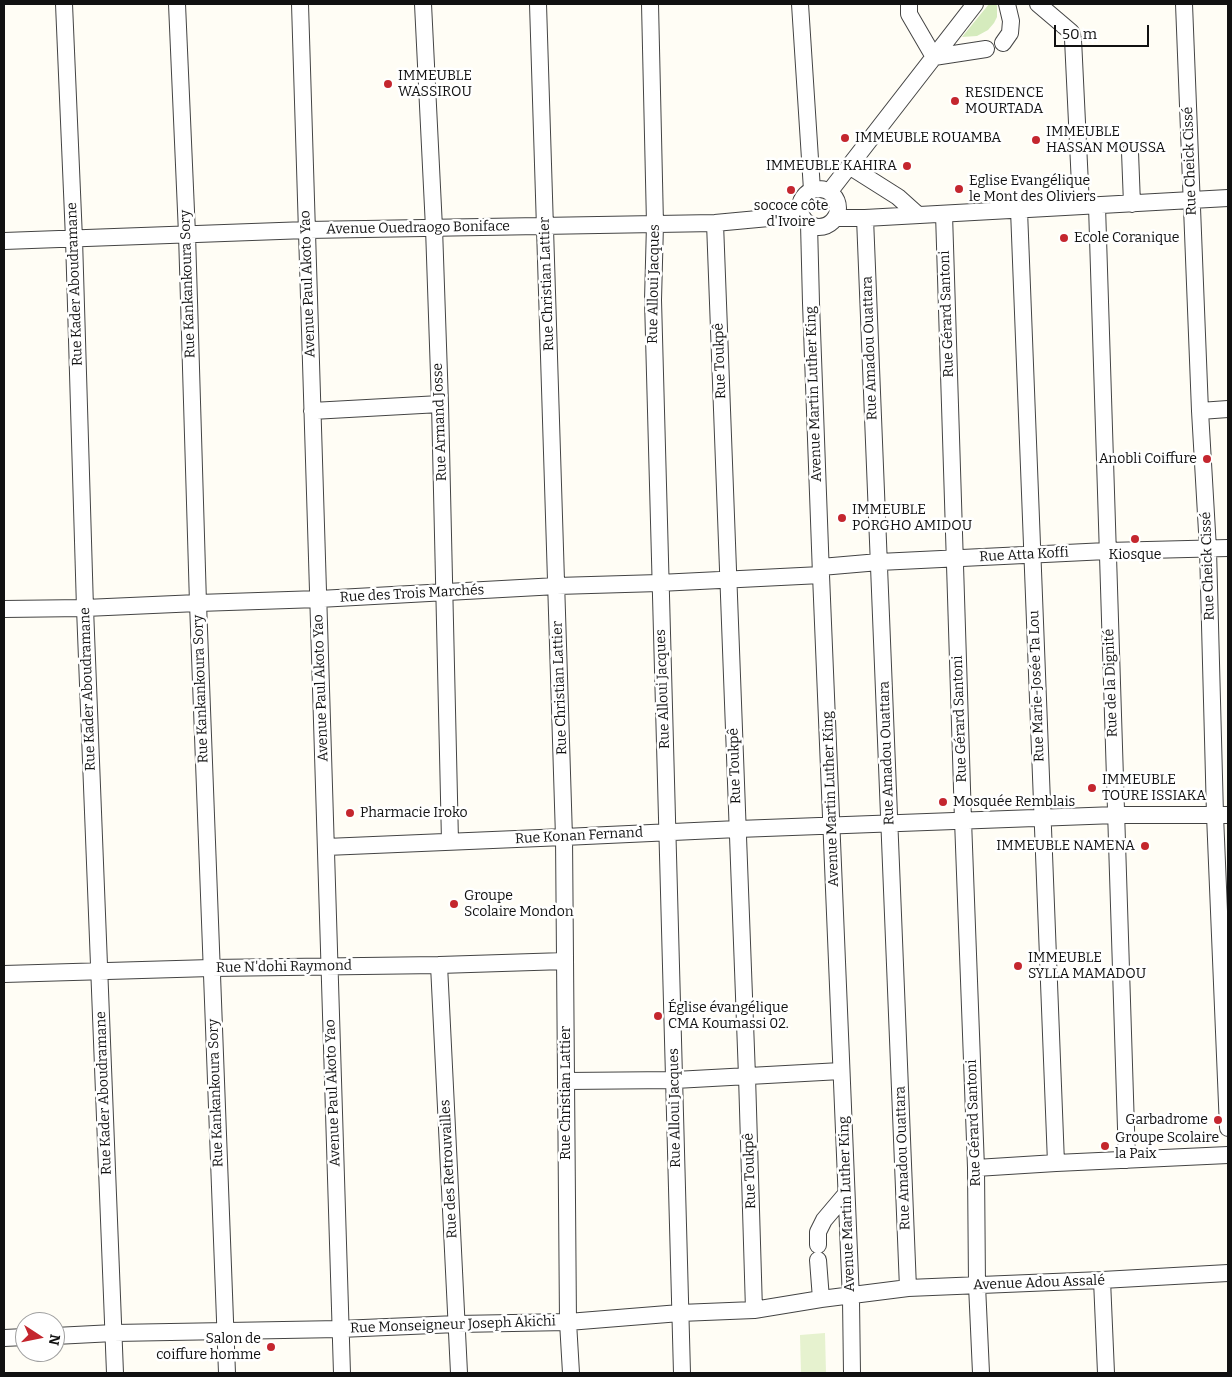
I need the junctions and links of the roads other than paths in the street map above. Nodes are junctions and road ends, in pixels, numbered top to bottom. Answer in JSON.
{"nodes":[{"id":1,"x":64,"y":4,"type":"edge"},
{"id":2,"x":177,"y":4,"type":"edge"},
{"id":3,"x":300,"y":4,"type":"edge"},
{"id":4,"x":423,"y":4,"type":"edge"},
{"id":5,"x":538,"y":4,"type":"edge"},
{"id":6,"x":650,"y":4,"type":"edge"},
{"id":7,"x":800,"y":4,"type":"edge"},
{"id":8,"x":909,"y":4,"type":"edge"},
{"id":9,"x":975,"y":4,"type":"edge"},
{"id":10,"x":1007,"y":4,"type":"edge"},
{"id":11,"x":1038,"y":4,"type":"edge"},
{"id":12,"x":1184,"y":4,"type":"edge"},
{"id":13,"x":1003,"y":43,"type":"dead end"},
{"id":14,"x":986,"y":49,"type":"dead end"},
{"id":15,"x":934,"y":57,"type":"junction"},
{"id":16,"x":1130,"y":152,"type":"dead end"},
{"id":17,"x":849,"y":166,"type":"junction"},
{"id":18,"x":812,"y":190,"type":"junction"},
{"id":19,"x":830,"y":191,"type":"junction"},
{"id":20,"x":1228,"y":198,"type":"edge"},
{"id":21,"x":1192,"y":200,"type":"junction"},
{"id":22,"x":1132,"y":204,"type":"junction"},
{"id":23,"x":1089,"y":206,"type":"junction"},
{"id":24,"x":1019,"y":210,"type":"junction"},
{"id":25,"x":944,"y":214,"type":"junction"},
{"id":26,"x":918,"y":215,"type":"junction"},
{"id":27,"x":836,"y":218,"type":"junction"},
{"id":28,"x":865,"y":218,"type":"junction"},
{"id":29,"x":805,"y":220,"type":"junction"},
{"id":30,"x":715,"y":223,"type":"junction"},
{"id":31,"x":655,"y":224,"type":"junction"},
{"id":32,"x":545,"y":226,"type":"junction"},
{"id":33,"x":434,"y":228,"type":"junction"},
{"id":34,"x":307,"y":230,"type":"junction"},
{"id":35,"x":187,"y":234,"type":"junction"},
{"id":36,"x":74,"y":239,"type":"junction"},
{"id":37,"x":4,"y":241,"type":"edge"},
{"id":38,"x":440,"y":404,"type":"junction"},
{"id":39,"x":1228,"y":409,"type":"edge"},
{"id":40,"x":312,"y":411,"type":"junction"},
{"id":41,"x":1200,"y":411,"type":"junction"},
{"id":42,"x":1228,"y":548,"type":"edge"},
{"id":43,"x":1208,"y":549,"type":"junction"},
{"id":44,"x":1107,"y":550,"type":"junction"},
{"id":45,"x":1032,"y":554,"type":"junction"},
{"id":46,"x":954,"y":559,"type":"junction"},
{"id":47,"x":879,"y":562,"type":"junction"},
{"id":48,"x":821,"y":571,"type":"junction"},
{"id":49,"x":728,"y":580,"type":"junction"},
{"id":50,"x":660,"y":584,"type":"junction"},
{"id":51,"x":557,"y":586,"type":"junction"},
{"id":52,"x":444,"y":592,"type":"junction"},
{"id":53,"x":319,"y":599,"type":"junction"},
{"id":54,"x":198,"y":603,"type":"junction"},
{"id":55,"x":85,"y":608,"type":"junction"},
{"id":56,"x":4,"y":609,"type":"edge"},
{"id":57,"x":1116,"y":815,"type":"junction"},
{"id":58,"x":1222,"y":815,"type":"edge"},
{"id":59,"x":1042,"y":817,"type":"junction"},
{"id":60,"x":963,"y":820,"type":"junction"},
{"id":61,"x":889,"y":823,"type":"junction"},
{"id":62,"x":832,"y":825,"type":"junction"},
{"id":63,"x":738,"y":829,"type":"junction"},
{"id":64,"x":667,"y":832,"type":"junction"},
{"id":65,"x":564,"y":837,"type":"junction"},
{"id":66,"x":450,"y":841,"type":"junction"},
{"id":67,"x":326,"y":846,"type":"junction"},
{"id":68,"x":565,"y":961,"type":"junction"},
{"id":69,"x":439,"y":965,"type":"junction"},
{"id":70,"x":329,"y":966,"type":"junction"},
{"id":71,"x":212,"y":968,"type":"junction"},
{"id":72,"x":99,"y":971,"type":"junction"},
{"id":73,"x":4,"y":974,"type":"edge"},
{"id":74,"x":1226,"y":1034,"type":"edge"},
{"id":75,"x":841,"y":1071,"type":"junction"},
{"id":76,"x":747,"y":1076,"type":"junction"},
{"id":77,"x":675,"y":1080,"type":"junction"},
{"id":78,"x":566,"y":1082,"type":"junction"},
{"id":79,"x":1228,"y":1128,"type":"edge"},
{"id":80,"x":1228,"y":1156,"type":"edge"},
{"id":81,"x":1127,"y":1160,"type":"junction"},
{"id":82,"x":1056,"y":1163,"type":"junction"},
{"id":83,"x":976,"y":1168,"type":"junction"},
{"id":84,"x":846,"y":1194,"type":"junction"},
{"id":85,"x":1228,"y":1273,"type":"edge"},
{"id":86,"x":1102,"y":1280,"type":"junction"},
{"id":87,"x":977,"y":1285,"type":"junction"},
{"id":88,"x":908,"y":1288,"type":"junction"},
{"id":89,"x":850,"y":1295,"type":"junction"},
{"id":90,"x":821,"y":1299,"type":"junction"},
{"id":91,"x":754,"y":1310,"type":"junction"},
{"id":92,"x":680,"y":1313,"type":"junction"},
{"id":93,"x":568,"y":1322,"type":"junction"},
{"id":94,"x":457,"y":1324,"type":"junction"},
{"id":95,"x":340,"y":1329,"type":"junction"},
{"id":96,"x":225,"y":1332,"type":"junction"},
{"id":97,"x":114,"y":1333,"type":"junction"},
{"id":98,"x":65,"y":1335,"type":"edge"},
{"id":99,"x":115,"y":1373,"type":"edge"},
{"id":100,"x":227,"y":1373,"type":"edge"},
{"id":101,"x":342,"y":1373,"type":"edge"},
{"id":102,"x":459,"y":1373,"type":"edge"},
{"id":103,"x":571,"y":1373,"type":"edge"},
{"id":104,"x":682,"y":1373,"type":"edge"},
{"id":105,"x":852,"y":1373,"type":"edge"},
{"id":106,"x":982,"y":1373,"type":"edge"},
{"id":107,"x":1106,"y":1373,"type":"edge"}],
"edges":[{"from":1,"to":36,"type":"street","name":"Rue Kader Aboudramane"},
{"from":2,"to":35,"type":"street","name":"Rue Kankankoura Sory"},
{"from":3,"to":34,"type":"street","name":"Avenue Paul Akoto Yao"},
{"from":4,"to":33,"type":"street","name":"Rue Armand Josse"},
{"from":5,"to":32,"type":"street","name":"Rue Christian Lattier"},
{"from":6,"to":31,"type":"street","name":"Rue Alloui Jacques"},
{"from":7,"to":18,"type":"street"},
{"from":8,"to":15,"type":"street"},
{"from":9,"to":15,"type":"street"},
{"from":10,"to":13,"type":"street"},
{"from":11,"to":23,"type":"street","name":"Rue de la Dignité"},
{"from":12,"to":21,"type":"street","name":"Rue Cheick Cissé"},
{"from":14,"to":15,"type":"street"},
{"from":15,"to":17,"type":"street"},
{"from":16,"to":22,"type":"street"},
{"from":17,"to":19,"type":"street"},
{"from":17,"to":26,"type":"street"},
{"from":18,"to":19,"type":"street"},
{"from":18,"to":29,"type":"street"},
{"from":19,"to":27,"type":"street"},
{"from":20,"to":21,"type":"street"},
{"from":21,"to":22,"type":"street"},
{"from":21,"to":41,"type":"street","name":"Rue Cheick Cissé"},
{"from":22,"to":23,"type":"street"},
{"from":23,"to":24,"type":"street"},
{"from":23,"to":44,"type":"street","name":"Rue de la Dignité"},
{"from":24,"to":25,"type":"street"},
{"from":24,"to":45,"type":"street","name":"Rue Marie-Josée Ta Lou"},
{"from":25,"to":26,"type":"street"},
{"from":25,"to":46,"type":"street","name":"Rue Gérard Santoni"},
{"from":26,"to":28,"type":"street"},
{"from":27,"to":28,"type":"street"},
{"from":27,"to":29,"type":"street"},
{"from":28,"to":47,"type":"street","name":"Rue Amadou Ouattara"},
{"from":29,"to":30,"type":"street","name":"Avenue Ouedraogo Boniface"},
{"from":29,"to":48,"type":"street","name":"Avenue Martin Luther King"},
{"from":30,"to":31,"type":"street","name":"Avenue Ouedraogo Boniface"},
{"from":30,"to":49,"type":"street","name":"Rue Toukpê"},
{"from":31,"to":32,"type":"street","name":"Avenue Ouedraogo Boniface"},
{"from":31,"to":50,"type":"street","name":"Rue Alloui Jacques"},
{"from":32,"to":33,"type":"street","name":"Avenue Ouedraogo Boniface"},
{"from":32,"to":51,"type":"street","name":"Rue Christian Lattier"},
{"from":33,"to":34,"type":"street","name":"Avenue Ouedraogo Boniface"},
{"from":33,"to":38,"type":"street","name":"Rue Armand Josse"},
{"from":34,"to":35,"type":"street","name":"Avenue Ouedraogo Boniface"},
{"from":34,"to":40,"type":"street","name":"Avenue Paul Akoto Yao"},
{"from":35,"to":36,"type":"street","name":"Avenue Ouedraogo Boniface"},
{"from":35,"to":54,"type":"street","name":"Rue Kankankoura Sory"},
{"from":36,"to":37,"type":"street","name":"Avenue Ouedraogo Boniface"},
{"from":36,"to":55,"type":"street","name":"Rue Kader Aboudramane"},
{"from":38,"to":40,"type":"street"},
{"from":38,"to":52,"type":"street","name":"Rue Armand Josse"},
{"from":39,"to":41,"type":"street"},
{"from":40,"to":53,"type":"street","name":"Avenue Paul Akoto Yao"},
{"from":41,"to":43,"type":"street","name":"Rue Cheick Cissé"},
{"from":42,"to":43,"type":"street","name":"Rue Atta Koffi"},
{"from":43,"to":44,"type":"street","name":"Rue Atta Koffi"},
{"from":43,"to":58,"type":"street","name":"Rue Cheick Cissé"},
{"from":44,"to":45,"type":"street","name":"Rue Atta Koffi"},
{"from":44,"to":57,"type":"street","name":"Rue de la Dignité"},
{"from":45,"to":46,"type":"street","name":"Rue Atta Koffi"},
{"from":45,"to":59,"type":"street","name":"Rue Marie-Josée Ta Lou"},
{"from":46,"to":47,"type":"street","name":"Rue Atta Koffi"},
{"from":46,"to":60,"type":"street","name":"Rue Gérard Santoni"},
{"from":47,"to":48,"type":"street","name":"Rue Atta Koffi"},
{"from":47,"to":61,"type":"street","name":"Rue Amadou Ouattara"},
{"from":48,"to":49,"type":"street","name":"Rue des Trois Marchés"},
{"from":48,"to":62,"type":"street","name":"Avenue Martin Luther King"},
{"from":49,"to":50,"type":"street","name":"Rue des Trois Marchés"},
{"from":49,"to":63,"type":"street","name":"Rue Toukpê"},
{"from":50,"to":51,"type":"street","name":"Rue des Trois Marchés"},
{"from":50,"to":64,"type":"street","name":"Rue Alloui Jacques"},
{"from":51,"to":52,"type":"street","name":"Rue des Trois Marchés"},
{"from":51,"to":65,"type":"street","name":"Rue Christian Lattier"},
{"from":52,"to":53,"type":"street","name":"Rue des Trois Marchés"},
{"from":52,"to":66,"type":"street","name":"Rue Armand Josse"},
{"from":53,"to":54,"type":"street","name":"Rue des Trois Marchés"},
{"from":53,"to":67,"type":"street","name":"Avenue Paul Akoto Yao"},
{"from":54,"to":55,"type":"street","name":"Rue des Trois Marchés"},
{"from":54,"to":71,"type":"street","name":"Rue Kankankoura Sory"},
{"from":55,"to":56,"type":"street","name":"Rue des Trois Marchés"},
{"from":55,"to":72,"type":"street","name":"Rue Kader Aboudramane"},
{"from":57,"to":58,"type":"street","name":"Rue Konan Fernand"},
{"from":57,"to":59,"type":"street","name":"Rue Konan Fernand"},
{"from":57,"to":81,"type":"street","name":"Rue de la Dignité"},
{"from":58,"to":74,"type":"street","name":"Rue Cheick Cissé"},
{"from":59,"to":60,"type":"street","name":"Rue Konan Fernand"},
{"from":59,"to":82,"type":"street","name":"Rue Marie-Josée Ta Lou"},
{"from":60,"to":61,"type":"street","name":"Rue Konan Fernand"},
{"from":60,"to":83,"type":"street","name":"Rue Gérard Santoni"},
{"from":61,"to":62,"type":"street","name":"Rue Konan Fernand"},
{"from":61,"to":88,"type":"street","name":"Rue Amadou Ouattara"},
{"from":62,"to":63,"type":"street","name":"Rue Konan Fernand"},
{"from":62,"to":75,"type":"street","name":"Avenue Martin Luther King"},
{"from":63,"to":64,"type":"street","name":"Rue Konan Fernand"},
{"from":63,"to":76,"type":"street","name":"Rue Toukpê"},
{"from":64,"to":65,"type":"street","name":"Rue Konan Fernand"},
{"from":64,"to":77,"type":"street","name":"Rue Alloui Jacques"},
{"from":65,"to":66,"type":"street","name":"Rue Konan Fernand"},
{"from":65,"to":68,"type":"street","name":"Rue Christian Lattier"},
{"from":66,"to":67,"type":"street","name":"Rue Konan Fernand"},
{"from":67,"to":70,"type":"street","name":"Avenue Paul Akoto Yao"},
{"from":68,"to":69,"type":"street","name":"Rue N'dohi Raymond"},
{"from":68,"to":78,"type":"street","name":"Rue Christian Lattier"},
{"from":69,"to":70,"type":"street","name":"Rue N'dohi Raymond"},
{"from":69,"to":94,"type":"street","name":"Rue des Retrouvailles"},
{"from":70,"to":71,"type":"street","name":"Rue N'dohi Raymond"},
{"from":70,"to":95,"type":"street","name":"Avenue Paul Akoto Yao"},
{"from":71,"to":72,"type":"street","name":"Rue N'dohi Raymond"},
{"from":71,"to":96,"type":"street","name":"Rue Kankankoura Sory"},
{"from":72,"to":73,"type":"street","name":"Rue N'dohi Raymond"},
{"from":72,"to":97,"type":"street","name":"Rue Kader Aboudramane"},
{"from":74,"to":79,"type":"street","name":"Rue Cheick Cissé"},
{"from":75,"to":76,"type":"street"},
{"from":75,"to":84,"type":"street","name":"Avenue Martin Luther King"},
{"from":76,"to":77,"type":"street"},
{"from":76,"to":91,"type":"street","name":"Rue Toukpê"},
{"from":77,"to":78,"type":"street"},
{"from":77,"to":92,"type":"street","name":"Rue Alloui Jacques"},
{"from":78,"to":93,"type":"street","name":"Rue Christian Lattier"},
{"from":80,"to":81,"type":"street"},
{"from":81,"to":82,"type":"street"},
{"from":82,"to":83,"type":"street"},
{"from":83,"to":87,"type":"street","name":"Rue Gérard Santoni"},
{"from":84,"to":89,"type":"street","name":"Avenue Martin Luther King"},
{"from":84,"to":90,"type":"street"},
{"from":85,"to":86,"type":"street","name":"Avenue Adou Assalé"},
{"from":86,"to":87,"type":"street","name":"Avenue Adou Assalé"},
{"from":86,"to":107,"type":"street"},
{"from":87,"to":88,"type":"street","name":"Avenue Adou Assalé"},
{"from":87,"to":106,"type":"street","name":"Rue Gérard Santoni"},
{"from":88,"to":89,"type":"street","name":"Avenue Adou Assalé"},
{"from":89,"to":90,"type":"street","name":"Rue Monseigneur Joseph Akichi"},
{"from":89,"to":105,"type":"street","name":"Avenue Martin Luther King"},
{"from":90,"to":91,"type":"street","name":"Rue Monseigneur Joseph Akichi"},
{"from":91,"to":92,"type":"street","name":"Rue Monseigneur Joseph Akichi"},
{"from":92,"to":93,"type":"street","name":"Rue Monseigneur Joseph Akichi"},
{"from":92,"to":104,"type":"street","name":"Rue Alloui Jacques"},
{"from":93,"to":94,"type":"street","name":"Rue Monseigneur Joseph Akichi"},
{"from":93,"to":103,"type":"street","name":"Rue Christian Lattier"},
{"from":94,"to":95,"type":"street","name":"Rue Monseigneur Joseph Akichi"},
{"from":94,"to":102,"type":"street","name":"Rue des Retrouvailles"},
{"from":95,"to":96,"type":"street","name":"Rue Monseigneur Joseph Akichi"},
{"from":95,"to":101,"type":"street","name":"Avenue Paul Akoto Yao"},
{"from":96,"to":97,"type":"street","name":"Rue Monseigneur Joseph Akichi"},
{"from":96,"to":100,"type":"street","name":"Rue Kankankoura Sory"},
{"from":97,"to":98,"type":"street","name":"Rue Monseigneur Joseph Akichi"},
{"from":97,"to":99,"type":"street","name":"Rue Kader Aboudramane"}]}
